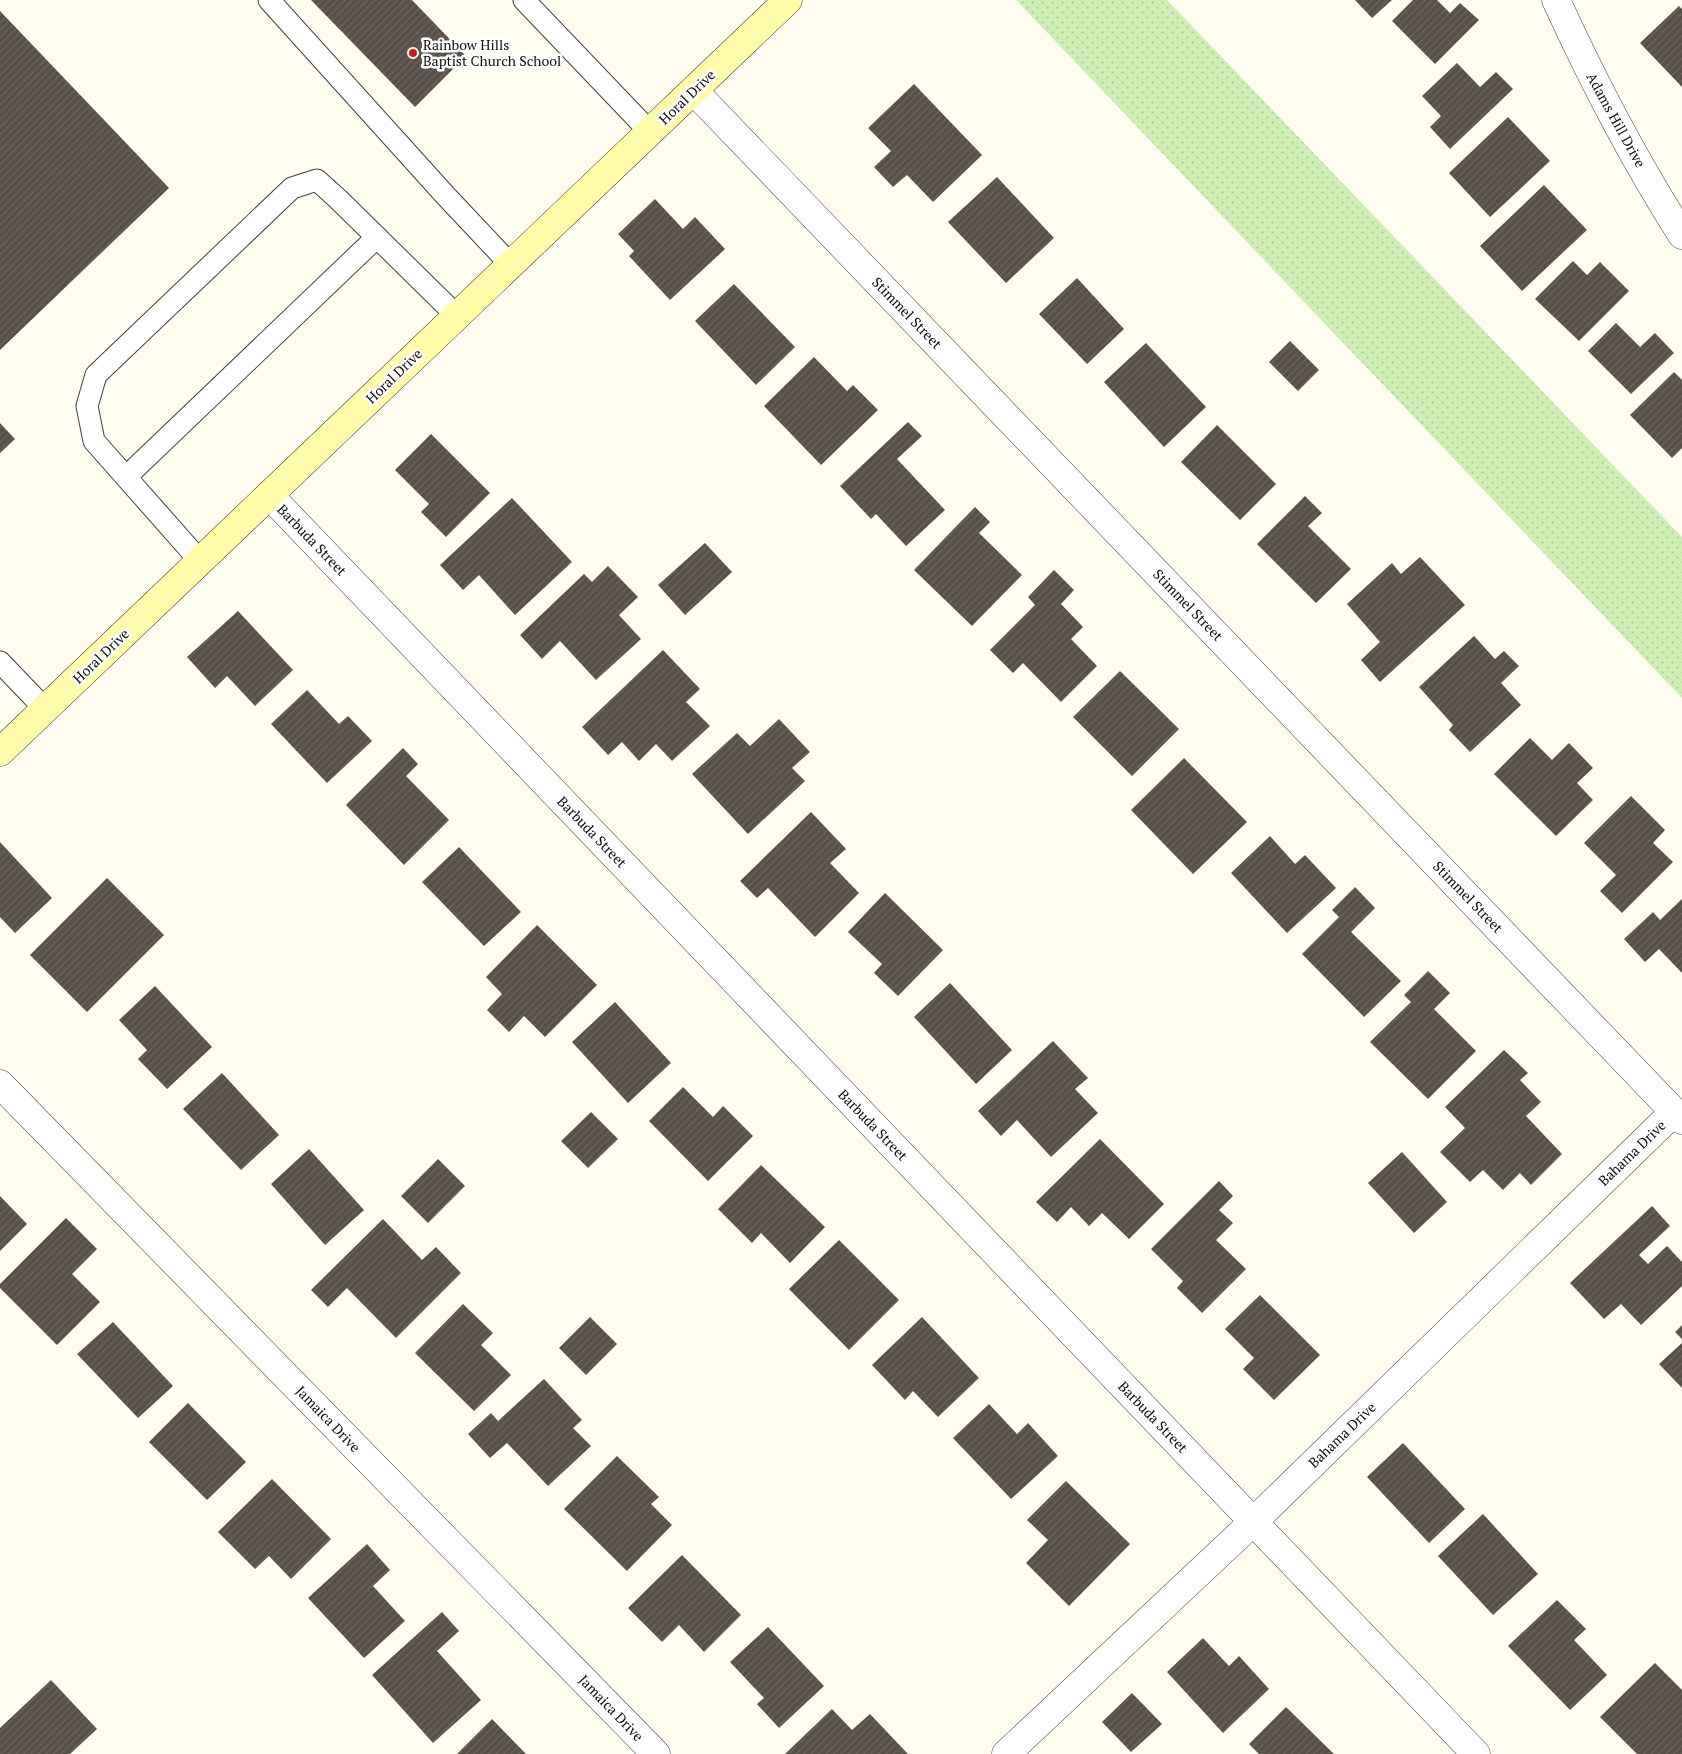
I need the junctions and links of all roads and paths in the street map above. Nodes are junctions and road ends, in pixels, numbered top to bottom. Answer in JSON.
{"nodes":[{"id":1,"x":269,"y":0,"type":"edge"},
{"id":2,"x":524,"y":0,"type":"edge"},
{"id":3,"x":788,"y":0,"type":"edge"},
{"id":4,"x":1556,"y":0,"type":"edge"},
{"id":5,"x":694,"y":91,"type":"junction"},
{"id":6,"x":650,"y":132,"type":"junction"},
{"id":7,"x":1681,"y":231,"type":"edge"},
{"id":8,"x":377,"y":237,"type":"junction"},
{"id":9,"x":511,"y":265,"type":"junction"},
{"id":10,"x":457,"y":316,"type":"junction"},
{"id":11,"x":126,"y":477,"type":"junction"},
{"id":12,"x":269,"y":495,"type":"junction"},
{"id":13,"x":200,"y":561,"type":"junction"},
{"id":14,"x":0,"y":662,"type":"edge"},
{"id":15,"x":45,"y":709,"type":"junction"},
{"id":16,"x":0,"y":752,"type":"edge"},
{"id":17,"x":0,"y":1084,"type":"edge"},
{"id":18,"x":1678,"y":1116,"type":"edge"},
{"id":19,"x":1253,"y":1522,"type":"junction"},
{"id":20,"x":656,"y":1754,"type":"edge"},
{"id":21,"x":1006,"y":1754,"type":"edge"},
{"id":22,"x":1476,"y":1754,"type":"edge"}],
"edges":[{"from":1,"to":9,"type":"lane"},
{"from":2,"to":6,"type":"lane"},
{"from":3,"to":5,"type":"street","name":"Horal Drive"},
{"from":4,"to":7,"type":"street","name":"Adams Hill Drive"},
{"from":5,"to":6,"type":"street","name":"Horal Drive"},
{"from":5,"to":18,"type":"street","name":"Stimmel Street"},
{"from":6,"to":9,"type":"street","name":"Horal Drive"},
{"from":8,"to":10,"type":"lane"},
{"from":8,"to":11,"type":"lane"},
{"from":8,"to":11,"type":"lane"},
{"from":9,"to":10,"type":"street","name":"Horal Drive"},
{"from":10,"to":12,"type":"street","name":"Horal Drive"},
{"from":11,"to":13,"type":"lane"},
{"from":12,"to":13,"type":"street","name":"Horal Drive"},
{"from":12,"to":19,"type":"street","name":"Barbuda Street"},
{"from":13,"to":15,"type":"street","name":"Horal Drive"},
{"from":14,"to":15,"type":"lane"},
{"from":15,"to":16,"type":"street","name":"Horal Drive"},
{"from":17,"to":20,"type":"street","name":"Jamaica Drive"},
{"from":18,"to":19,"type":"street","name":"Bahama Drive"},
{"from":19,"to":21,"type":"street","name":"Bahama Drive"},
{"from":19,"to":22,"type":"street","name":"Barbuda Street"}]}
